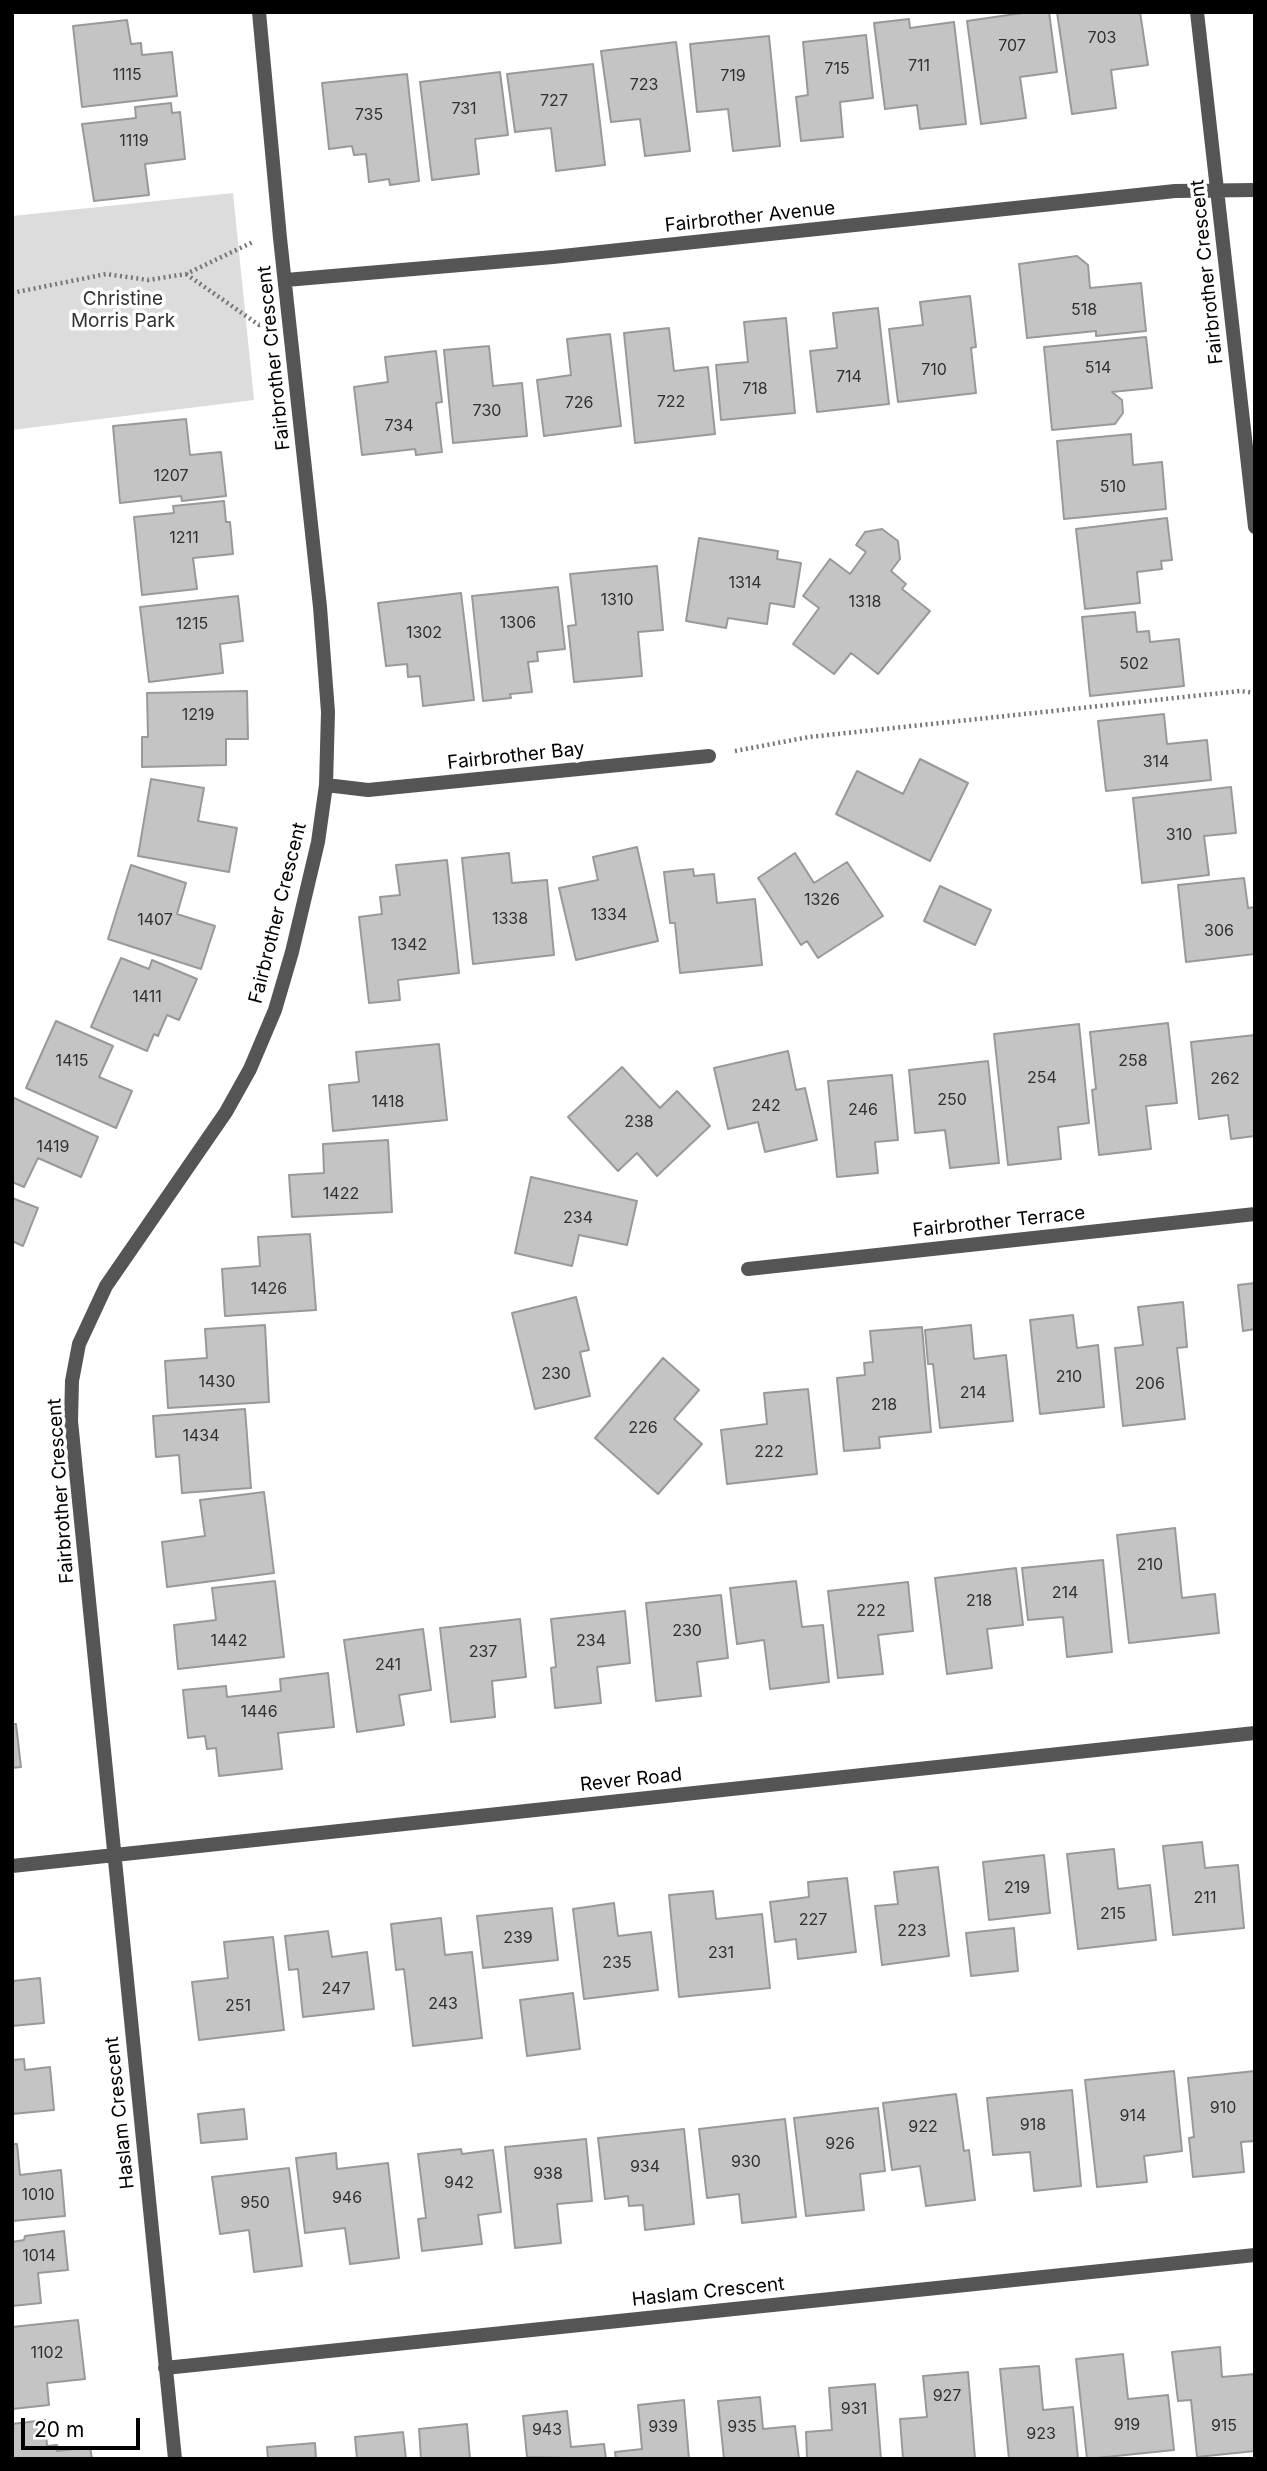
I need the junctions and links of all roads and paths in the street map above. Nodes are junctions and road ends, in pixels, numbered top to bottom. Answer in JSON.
{"nodes":[{"id":1,"x":260,"y":12,"type":"edge"},
{"id":2,"x":1197,"y":12,"type":"edge"},
{"id":3,"x":1255,"y":190,"type":"edge"},
{"id":4,"x":1219,"y":191,"type":"junction"},
{"id":5,"x":280,"y":238,"type":"junction"},
{"id":6,"x":186,"y":274,"type":"junction"},
{"id":7,"x":286,"y":280,"type":"junction"},
{"id":8,"x":12,"y":293,"type":"edge"},
{"id":9,"x":290,"y":322,"type":"junction"},
{"id":10,"x":1255,"y":527,"type":"edge"},
{"id":11,"x":1255,"y":693,"type":"edge"},
{"id":12,"x":709,"y":756,"type":"joint"},
{"id":13,"x":326,"y":785,"type":"junction"},
{"id":14,"x":1255,"y":1214,"type":"edge"},
{"id":15,"x":748,"y":1269,"type":"dead end"},
{"id":16,"x":1255,"y":1733,"type":"edge"},
{"id":17,"x":114,"y":1854,"type":"junction"},
{"id":18,"x":12,"y":1866,"type":"edge"},
{"id":19,"x":1255,"y":2255,"type":"edge"},
{"id":20,"x":165,"y":2368,"type":"junction"},
{"id":21,"x":175,"y":2459,"type":"edge"}],
"edges":[{"from":1,"to":5,"type":"street","name":"Fairbrother Crescent"},
{"from":2,"to":4,"type":"street","name":"Fairbrother Crescent"},
{"from":3,"to":4,"type":"street","name":"Fairbrother Avenue"},
{"from":4,"to":7,"type":"street","name":"Fairbrother Avenue"},
{"from":4,"to":10,"type":"street","name":"Fairbrother Crescent"},
{"from":5,"to":6,"type":"path"},
{"from":5,"to":7,"type":"street","name":"Fairbrother Crescent"},
{"from":6,"to":8,"type":"path"},
{"from":6,"to":9,"type":"path"},
{"from":7,"to":9,"type":"street","name":"Fairbrother Crescent"},
{"from":9,"to":13,"type":"street","name":"Fairbrother Crescent"},
{"from":11,"to":12,"type":"path"},
{"from":12,"to":13,"type":"street","name":"Fairbrother Bay"},
{"from":13,"to":17,"type":"street","name":"Fairbrother Crescent"},
{"from":14,"to":15,"type":"street","name":"Fairbrother Terrace"},
{"from":16,"to":17,"type":"street","name":"Rever Road"},
{"from":17,"to":18,"type":"street","name":"Rever Road"},
{"from":17,"to":20,"type":"street","name":"Haslam Crescent"},
{"from":19,"to":20,"type":"street","name":"Haslam Crescent"},
{"from":20,"to":21,"type":"street","name":"Haslam Crescent"}]}
